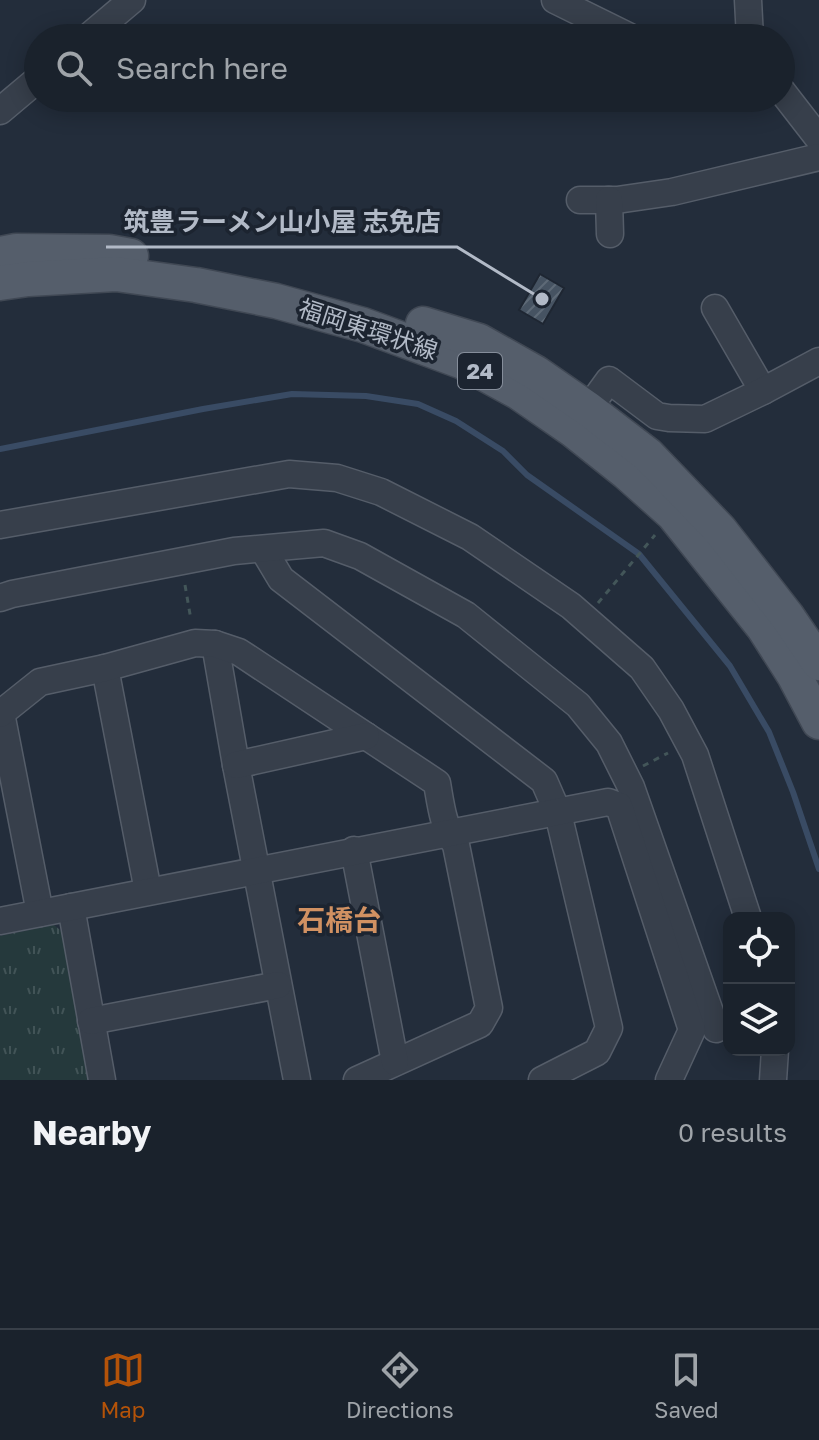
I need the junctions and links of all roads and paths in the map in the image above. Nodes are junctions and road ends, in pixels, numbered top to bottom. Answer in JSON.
{"nodes":[{"id":1,"x":132,"y":0,"type":"edge"},
{"id":2,"x":555,"y":0,"type":"edge"},
{"id":3,"x":748,"y":0,"type":"edge"},
{"id":4,"x":104,"y":24,"type":"edge"},
{"id":5,"x":604,"y":24,"type":"edge"},
{"id":6,"x":749,"y":24,"type":"edge"},
{"id":7,"x":24,"y":91,"type":"edge"},
{"id":8,"x":795,"y":108,"type":"edge"},
{"id":9,"x":0,"y":111,"type":"edge"},
{"id":10,"x":819,"y":139,"type":"edge"},
{"id":11,"x":819,"y":157,"type":"edge"},
{"id":12,"x":580,"y":200,"type":"dead end"},
{"id":13,"x":609,"y":200,"type":"junction"},
{"id":14,"x":610,"y":234,"type":"dead end"},
{"id":15,"x":0,"y":254,"type":"edge"},
{"id":16,"x":0,"y":283,"type":"edge"},
{"id":17,"x":715,"y":308,"type":"dead end"},
{"id":18,"x":819,"y":361,"type":"edge"},
{"id":19,"x":763,"y":391,"type":"junction"},
{"id":20,"x":588,"y":409,"type":"junction"},
{"id":21,"x":673,"y":514,"type":"junction"},
{"id":22,"x":0,"y":525,"type":"edge"},
{"id":23,"x":263,"y":549,"type":"junction"},
{"id":24,"x":180,"y":561,"type":"junction"},
{"id":25,"x":0,"y":598,"type":"edge"},
{"id":26,"x":585,"y":618,"type":"junction"},
{"id":27,"x":205,"y":644,"type":"junction"},
{"id":28,"x":819,"y":663,"type":"edge"},
{"id":29,"x":105,"y":668,"type":"junction"},
{"id":30,"x":0,"y":714,"type":"edge"},
{"id":31,"x":819,"y":722,"type":"edge"},
{"id":32,"x":366,"y":736,"type":"junction"},
{"id":33,"x":688,"y":743,"type":"junction"},
{"id":34,"x":236,"y":765,"type":"junction"},
{"id":35,"x":625,"y":775,"type":"junction"},
{"id":36,"x":558,"y":813,"type":"junction"},
{"id":37,"x":448,"y":833,"type":"junction"},
{"id":38,"x":354,"y":850,"type":"junction"},
{"id":39,"x":256,"y":870,"type":"junction"},
{"id":40,"x":148,"y":891,"type":"junction"},
{"id":41,"x":71,"y":907,"type":"junction"},
{"id":42,"x":746,"y":912,"type":"edge"},
{"id":43,"x":40,"y":913,"type":"junction"},
{"id":44,"x":0,"y":921,"type":"edge"},
{"id":45,"x":278,"y":985,"type":"junction"},
{"id":46,"x":91,"y":1021,"type":"junction"},
{"id":47,"x":712,"y":1030,"type":"edge"},
{"id":48,"x":775,"y":1056,"type":"edge"},
{"id":49,"x":395,"y":1062,"type":"junction"},
{"id":50,"x":102,"y":1080,"type":"edge"},
{"id":51,"x":297,"y":1080,"type":"edge"},
{"id":52,"x":357,"y":1080,"type":"edge"},
{"id":53,"x":542,"y":1080,"type":"edge"},
{"id":54,"x":669,"y":1080,"type":"edge"},
{"id":55,"x":773,"y":1080,"type":"edge"}],
"edges":[{"from":1,"to":4,"type":"street"},
{"from":2,"to":5,"type":"street"},
{"from":3,"to":6,"type":"street"},
{"from":7,"to":9,"type":"street"},
{"from":8,"to":10,"type":"street"},
{"from":11,"to":13,"type":"street"},
{"from":12,"to":13,"type":"street"},
{"from":13,"to":14,"type":"street"},
{"from":15,"to":20,"type":"main road","name":"福岡東環状線","number":"24"},
{"from":16,"to":21,"type":"main road","name":"福岡東環状線","number":"24"},
{"from":17,"to":19,"type":"street"},
{"from":18,"to":19,"type":"street"},
{"from":19,"to":20,"type":"street"},
{"from":20,"to":28,"type":"main road","name":"福岡東環状線","number":"24"},
{"from":21,"to":26,"type":"path"},
{"from":21,"to":31,"type":"main road","name":"福岡東環状線","number":"24"},
{"from":22,"to":26,"type":"street"},
{"from":23,"to":24,"type":"street"},
{"from":23,"to":35,"type":"street"},
{"from":23,"to":36,"type":"street"},
{"from":24,"to":25,"type":"street"},
{"from":24,"to":27,"type":"path"},
{"from":26,"to":33,"type":"street"},
{"from":27,"to":29,"type":"street"},
{"from":27,"to":32,"type":"street"},
{"from":27,"to":34,"type":"street"},
{"from":29,"to":30,"type":"street"},
{"from":29,"to":40,"type":"street"},
{"from":30,"to":43,"type":"street"},
{"from":32,"to":34,"type":"street"},
{"from":32,"to":37,"type":"street"},
{"from":33,"to":35,"type":"path"},
{"from":33,"to":42,"type":"street"},
{"from":34,"to":39,"type":"street"},
{"from":35,"to":47,"type":"street"},
{"from":36,"to":37,"type":"street"},
{"from":36,"to":47,"type":"street"},
{"from":36,"to":53,"type":"street"},
{"from":37,"to":38,"type":"street"},
{"from":37,"to":49,"type":"street"},
{"from":38,"to":39,"type":"street"},
{"from":38,"to":49,"type":"street"},
{"from":39,"to":40,"type":"street"},
{"from":39,"to":45,"type":"street"},
{"from":40,"to":41,"type":"street"},
{"from":41,"to":43,"type":"street"},
{"from":41,"to":46,"type":"street"},
{"from":43,"to":44,"type":"street"},
{"from":45,"to":46,"type":"street"},
{"from":45,"to":51,"type":"street"},
{"from":46,"to":50,"type":"street"},
{"from":47,"to":54,"type":"street"},
{"from":48,"to":55,"type":"street"},
{"from":49,"to":52,"type":"street"}]}
